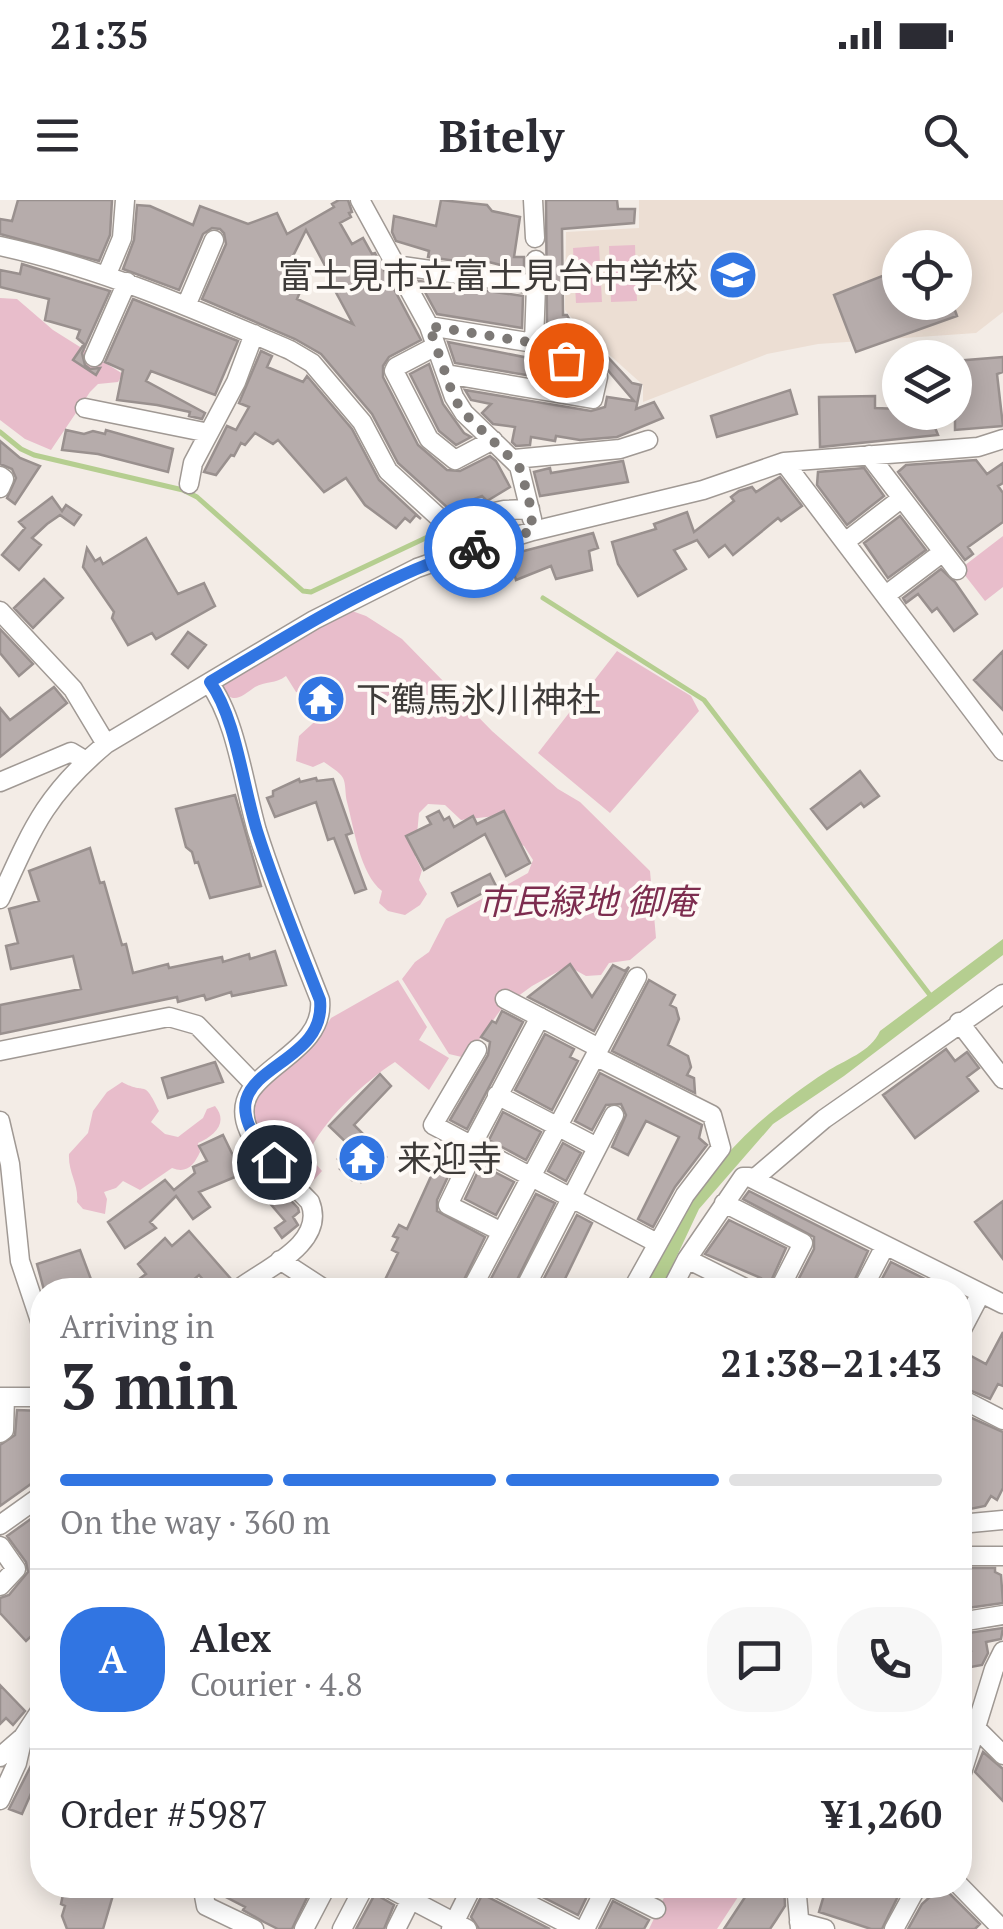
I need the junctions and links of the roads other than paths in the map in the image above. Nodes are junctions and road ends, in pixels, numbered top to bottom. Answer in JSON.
{"nodes":[{"id":1,"x":125,"y":200,"type":"edge"},
{"id":2,"x":361,"y":200,"type":"edge"},
{"id":3,"x":533,"y":200,"type":"edge"},
{"id":4,"x":535,"y":238,"type":"dead end"},
{"id":5,"x":214,"y":240,"type":"dead end"},
{"id":6,"x":0,"y":246,"type":"edge"},
{"id":7,"x":536,"y":260,"type":"dead end"},
{"id":8,"x":394,"y":264,"type":"junction"},
{"id":9,"x":107,"y":274,"type":"junction"},
{"id":10,"x":127,"y":282,"type":"junction"},
{"id":11,"x":536,"y":286,"type":"junction"},
{"id":12,"x":186,"y":306,"type":"junction"},
{"id":13,"x":429,"y":326,"type":"junction"},
{"id":14,"x":254,"y":334,"type":"junction"},
{"id":15,"x":534,"y":343,"type":"junction"},
{"id":16,"x":436,"y":346,"type":"junction"},
{"id":17,"x":94,"y":357,"type":"dead end"},
{"id":18,"x":446,"y":374,"type":"junction"},
{"id":19,"x":86,"y":408,"type":"dead end"},
{"id":20,"x":209,"y":434,"type":"junction"},
{"id":21,"x":1003,"y":439,"type":"edge"},
{"id":22,"x":493,"y":440,"type":"junction"},
{"id":23,"x":648,"y":440,"type":"dead end"},
{"id":24,"x":869,"y":455,"type":"junction"},
{"id":25,"x":514,"y":459,"type":"junction"},
{"id":26,"x":784,"y":462,"type":"junction"},
{"id":27,"x":0,"y":476,"type":"edge"},
{"id":28,"x":188,"y":484,"type":"dead end"},
{"id":29,"x":0,"y":488,"type":"edge"},
{"id":30,"x":902,"y":498,"type":"junction"},
{"id":31,"x":530,"y":510,"type":"junction"},
{"id":32,"x":533,"y":531,"type":"junction"},
{"id":33,"x":845,"y":542,"type":"junction"},
{"id":34,"x":942,"y":552,"type":"junction"},
{"id":35,"x":957,"y":570,"type":"dead end"},
{"id":36,"x":886,"y":595,"type":"junction"},
{"id":37,"x":0,"y":611,"type":"edge"},
{"id":38,"x":210,"y":682,"type":"junction"},
{"id":39,"x":106,"y":744,"type":"junction"},
{"id":40,"x":1003,"y":751,"type":"edge"},
{"id":41,"x":86,"y":762,"type":"junction"},
{"id":42,"x":0,"y":782,"type":"edge"},
{"id":43,"x":0,"y":899,"type":"edge"},
{"id":44,"x":637,"y":977,"type":"dead end"},
{"id":45,"x":1003,"y":994,"type":"edge"},
{"id":46,"x":505,"y":999,"type":"dead end"},
{"id":47,"x":540,"y":1016,"type":"junction"},
{"id":48,"x":960,"y":1022,"type":"junction"},
{"id":49,"x":476,"y":1050,"type":"dead end"},
{"id":50,"x":0,"y":1051,"type":"edge"},
{"id":51,"x":597,"y":1052,"type":"junction"},
{"id":52,"x":1003,"y":1079,"type":"edge"},
{"id":53,"x":254,"y":1084,"type":"junction"},
{"id":54,"x":498,"y":1095,"type":"junction"},
{"id":55,"x":614,"y":1116,"type":"dead end"},
{"id":56,"x":0,"y":1121,"type":"edge"},
{"id":57,"x":558,"y":1126,"type":"junction"},
{"id":58,"x":474,"y":1146,"type":"junction"},
{"id":59,"x":597,"y":1147,"type":"junction"},
{"id":60,"x":532,"y":1176,"type":"junction"},
{"id":61,"x":755,"y":1178,"type":"junction"},
{"id":62,"x":572,"y":1198,"type":"junction"},
{"id":63,"x":724,"y":1203,"type":"junction"},
{"id":64,"x":502,"y":1232,"type":"junction"},
{"id":65,"x":657,"y":1243,"type":"junction"},
{"id":66,"x":885,"y":1246,"type":"junction"},
{"id":67,"x":688,"y":1258,"type":"junction"},
{"id":68,"x":280,"y":1260,"type":"junction"},
{"id":69,"x":254,"y":1278,"type":"edge"},
{"id":70,"x":308,"y":1278,"type":"edge"},
{"id":71,"x":478,"y":1278,"type":"edge"},
{"id":72,"x":530,"y":1278,"type":"edge"},
{"id":73,"x":638,"y":1278,"type":"edge"},
{"id":74,"x":677,"y":1278,"type":"edge"},
{"id":75,"x":726,"y":1278,"type":"edge"},
{"id":76,"x":785,"y":1278,"type":"edge"},
{"id":77,"x":868,"y":1278,"type":"edge"},
{"id":78,"x":935,"y":1278,"type":"edge"},
{"id":79,"x":972,"y":1291,"type":"edge"},
{"id":80,"x":30,"y":1292,"type":"edge"},
{"id":81,"x":981,"y":1293,"type":"junction"},
{"id":82,"x":1002,"y":1302,"type":"edge"},
{"id":83,"x":972,"y":1310,"type":"edge"},
{"id":84,"x":1003,"y":1396,"type":"edge"},
{"id":85,"x":2,"y":1397,"type":"edge"},
{"id":86,"x":30,"y":1397,"type":"edge"},
{"id":87,"x":972,"y":1404,"type":"edge"},
{"id":88,"x":998,"y":1418,"type":"edge"},
{"id":89,"x":0,"y":1433,"type":"edge"},
{"id":90,"x":30,"y":1503,"type":"edge"},
{"id":91,"x":1003,"y":1520,"type":"edge"},
{"id":92,"x":0,"y":1524,"type":"edge"},
{"id":93,"x":972,"y":1524,"type":"edge"},
{"id":94,"x":0,"y":1546,"type":"edge"},
{"id":95,"x":972,"y":1556,"type":"edge"},
{"id":96,"x":1003,"y":1556,"type":"edge"},
{"id":97,"x":0,"y":1586,"type":"edge"},
{"id":98,"x":1003,"y":1614,"type":"edge"},
{"id":99,"x":972,"y":1620,"type":"edge"},
{"id":100,"x":1003,"y":1651,"type":"edge"},
{"id":101,"x":30,"y":1726,"type":"edge"},
{"id":102,"x":976,"y":1729,"type":"junction"},
{"id":103,"x":23,"y":1737,"type":"junction"},
{"id":104,"x":972,"y":1742,"type":"edge"},
{"id":105,"x":1003,"y":1755,"type":"edge"},
{"id":106,"x":0,"y":1757,"type":"edge"},
{"id":107,"x":0,"y":1800,"type":"edge"},
{"id":108,"x":204,"y":1898,"type":"edge"},
{"id":109,"x":320,"y":1898,"type":"edge"},
{"id":110,"x":358,"y":1898,"type":"edge"},
{"id":111,"x":411,"y":1898,"type":"edge"},
{"id":112,"x":421,"y":1898,"type":"edge"},
{"id":113,"x":468,"y":1898,"type":"edge"},
{"id":114,"x":517,"y":1898,"type":"edge"},
{"id":115,"x":601,"y":1898,"type":"edge"},
{"id":116,"x":634,"y":1898,"type":"edge"},
{"id":117,"x":797,"y":1898,"type":"edge"},
{"id":118,"x":910,"y":1898,"type":"edge"},
{"id":119,"x":972,"y":1898,"type":"edge"},
{"id":120,"x":656,"y":1909,"type":"dead end"},
{"id":121,"x":800,"y":1925,"type":"edge"},
{"id":122,"x":457,"y":1927,"type":"edge"},
{"id":123,"x":254,"y":1929,"type":"edge"},
{"id":124,"x":304,"y":1929,"type":"edge"},
{"id":125,"x":342,"y":1929,"type":"edge"},
{"id":126,"x":396,"y":1929,"type":"edge"},
{"id":127,"x":576,"y":1929,"type":"edge"},
{"id":128,"x":585,"y":1929,"type":"edge"},
{"id":129,"x":824,"y":1929,"type":"edge"},
{"id":130,"x":894,"y":1929,"type":"edge"},
{"id":131,"x":1002,"y":1929,"type":"edge"}],
"edges":[{"from":1,"to":9,"type":"street"},
{"from":2,"to":8,"type":"street"},
{"from":3,"to":4,"type":"street"},
{"from":5,"to":12,"type":"street"},
{"from":6,"to":9,"type":"street"},
{"from":7,"to":11,"type":"street"},
{"from":8,"to":11,"type":"street"},
{"from":8,"to":13,"type":"street"},
{"from":9,"to":10,"type":"street"},
{"from":10,"to":12,"type":"street"},
{"from":10,"to":17,"type":"street"},
{"from":11,"to":15,"type":"street"},
{"from":12,"to":14,"type":"street"},
{"from":13,"to":15,"type":"street"},
{"from":13,"to":16,"type":"street"},
{"from":14,"to":20,"type":"street"},
{"from":14,"to":31,"type":"street"},
{"from":15,"to":18,"type":"street"},
{"from":16,"to":18,"type":"street"},
{"from":16,"to":22,"type":"street"},
{"from":18,"to":22,"type":"street"},
{"from":19,"to":20,"type":"street"},
{"from":20,"to":28,"type":"street"},
{"from":21,"to":24,"type":"street"},
{"from":22,"to":25,"type":"street"},
{"from":23,"to":25,"type":"street"},
{"from":24,"to":26,"type":"street"},
{"from":24,"to":30,"type":"street"},
{"from":25,"to":31,"type":"street"},
{"from":26,"to":32,"type":"street"},
{"from":26,"to":33,"type":"street"},
{"from":27,"to":29,"type":"street"},
{"from":30,"to":33,"type":"street"},
{"from":30,"to":34,"type":"street"},
{"from":31,"to":32,"type":"street"},
{"from":32,"to":38,"type":"street"},
{"from":33,"to":36,"type":"street"},
{"from":34,"to":35,"type":"street"},
{"from":34,"to":36,"type":"street"},
{"from":36,"to":40,"type":"street"},
{"from":37,"to":39,"type":"street"},
{"from":38,"to":39,"type":"street"},
{"from":38,"to":53,"type":"street"},
{"from":39,"to":41,"type":"street"},
{"from":41,"to":42,"type":"street"},
{"from":41,"to":43,"type":"street"},
{"from":44,"to":51,"type":"street"},
{"from":45,"to":48,"type":"street"},
{"from":46,"to":47,"type":"street"},
{"from":47,"to":51,"type":"street"},
{"from":47,"to":54,"type":"street"},
{"from":48,"to":52,"type":"street"},
{"from":48,"to":61,"type":"street"},
{"from":49,"to":58,"type":"street"},
{"from":50,"to":53,"type":"street"},
{"from":51,"to":57,"type":"street"},
{"from":51,"to":65,"type":"street"},
{"from":53,"to":68,"type":"street"},
{"from":54,"to":57,"type":"street"},
{"from":54,"to":58,"type":"street"},
{"from":55,"to":59,"type":"street"},
{"from":56,"to":80,"type":"street"},
{"from":57,"to":59,"type":"street"},
{"from":57,"to":60,"type":"street"},
{"from":58,"to":60,"type":"street"},
{"from":58,"to":64,"type":"street"},
{"from":59,"to":62,"type":"street"},
{"from":60,"to":62,"type":"street"},
{"from":60,"to":64,"type":"street"},
{"from":61,"to":63,"type":"street"},
{"from":61,"to":66,"type":"street"},
{"from":62,"to":65,"type":"street"},
{"from":62,"to":72,"type":"street"},
{"from":63,"to":67,"type":"street"},
{"from":63,"to":76,"type":"street"},
{"from":64,"to":71,"type":"street"},
{"from":65,"to":73,"type":"street"},
{"from":66,"to":77,"type":"street"},
{"from":66,"to":78,"type":"street"},
{"from":67,"to":74,"type":"street"},
{"from":67,"to":75,"type":"street"},
{"from":68,"to":69,"type":"street"},
{"from":68,"to":70,"type":"street"},
{"from":79,"to":81,"type":"street"},
{"from":81,"to":82,"type":"street"},
{"from":81,"to":83,"type":"street"},
{"from":84,"to":88,"type":"street"},
{"from":85,"to":86,"type":"street"},
{"from":85,"to":89,"type":"street"},
{"from":87,"to":88,"type":"street"},
{"from":90,"to":92,"type":"street"},
{"from":91,"to":93,"type":"street"},
{"from":94,"to":97,"type":"street"},
{"from":95,"to":96,"type":"street"},
{"from":98,"to":99,"type":"street"},
{"from":100,"to":102,"type":"street"},
{"from":101,"to":103,"type":"street"},
{"from":102,"to":104,"type":"street"},
{"from":102,"to":105,"type":"street"},
{"from":103,"to":106,"type":"street"},
{"from":103,"to":107,"type":"street"},
{"from":108,"to":123,"type":"street"},
{"from":109,"to":124,"type":"street"},
{"from":110,"to":125,"type":"street"},
{"from":111,"to":126,"type":"street"},
{"from":112,"to":122,"type":"street"},
{"from":113,"to":122,"type":"street"},
{"from":114,"to":127,"type":"street"},
{"from":115,"to":128,"type":"street"},
{"from":116,"to":120,"type":"street"},
{"from":117,"to":121,"type":"street"},
{"from":118,"to":130,"type":"street"},
{"from":119,"to":131,"type":"street"},
{"from":121,"to":129,"type":"street"}]}
